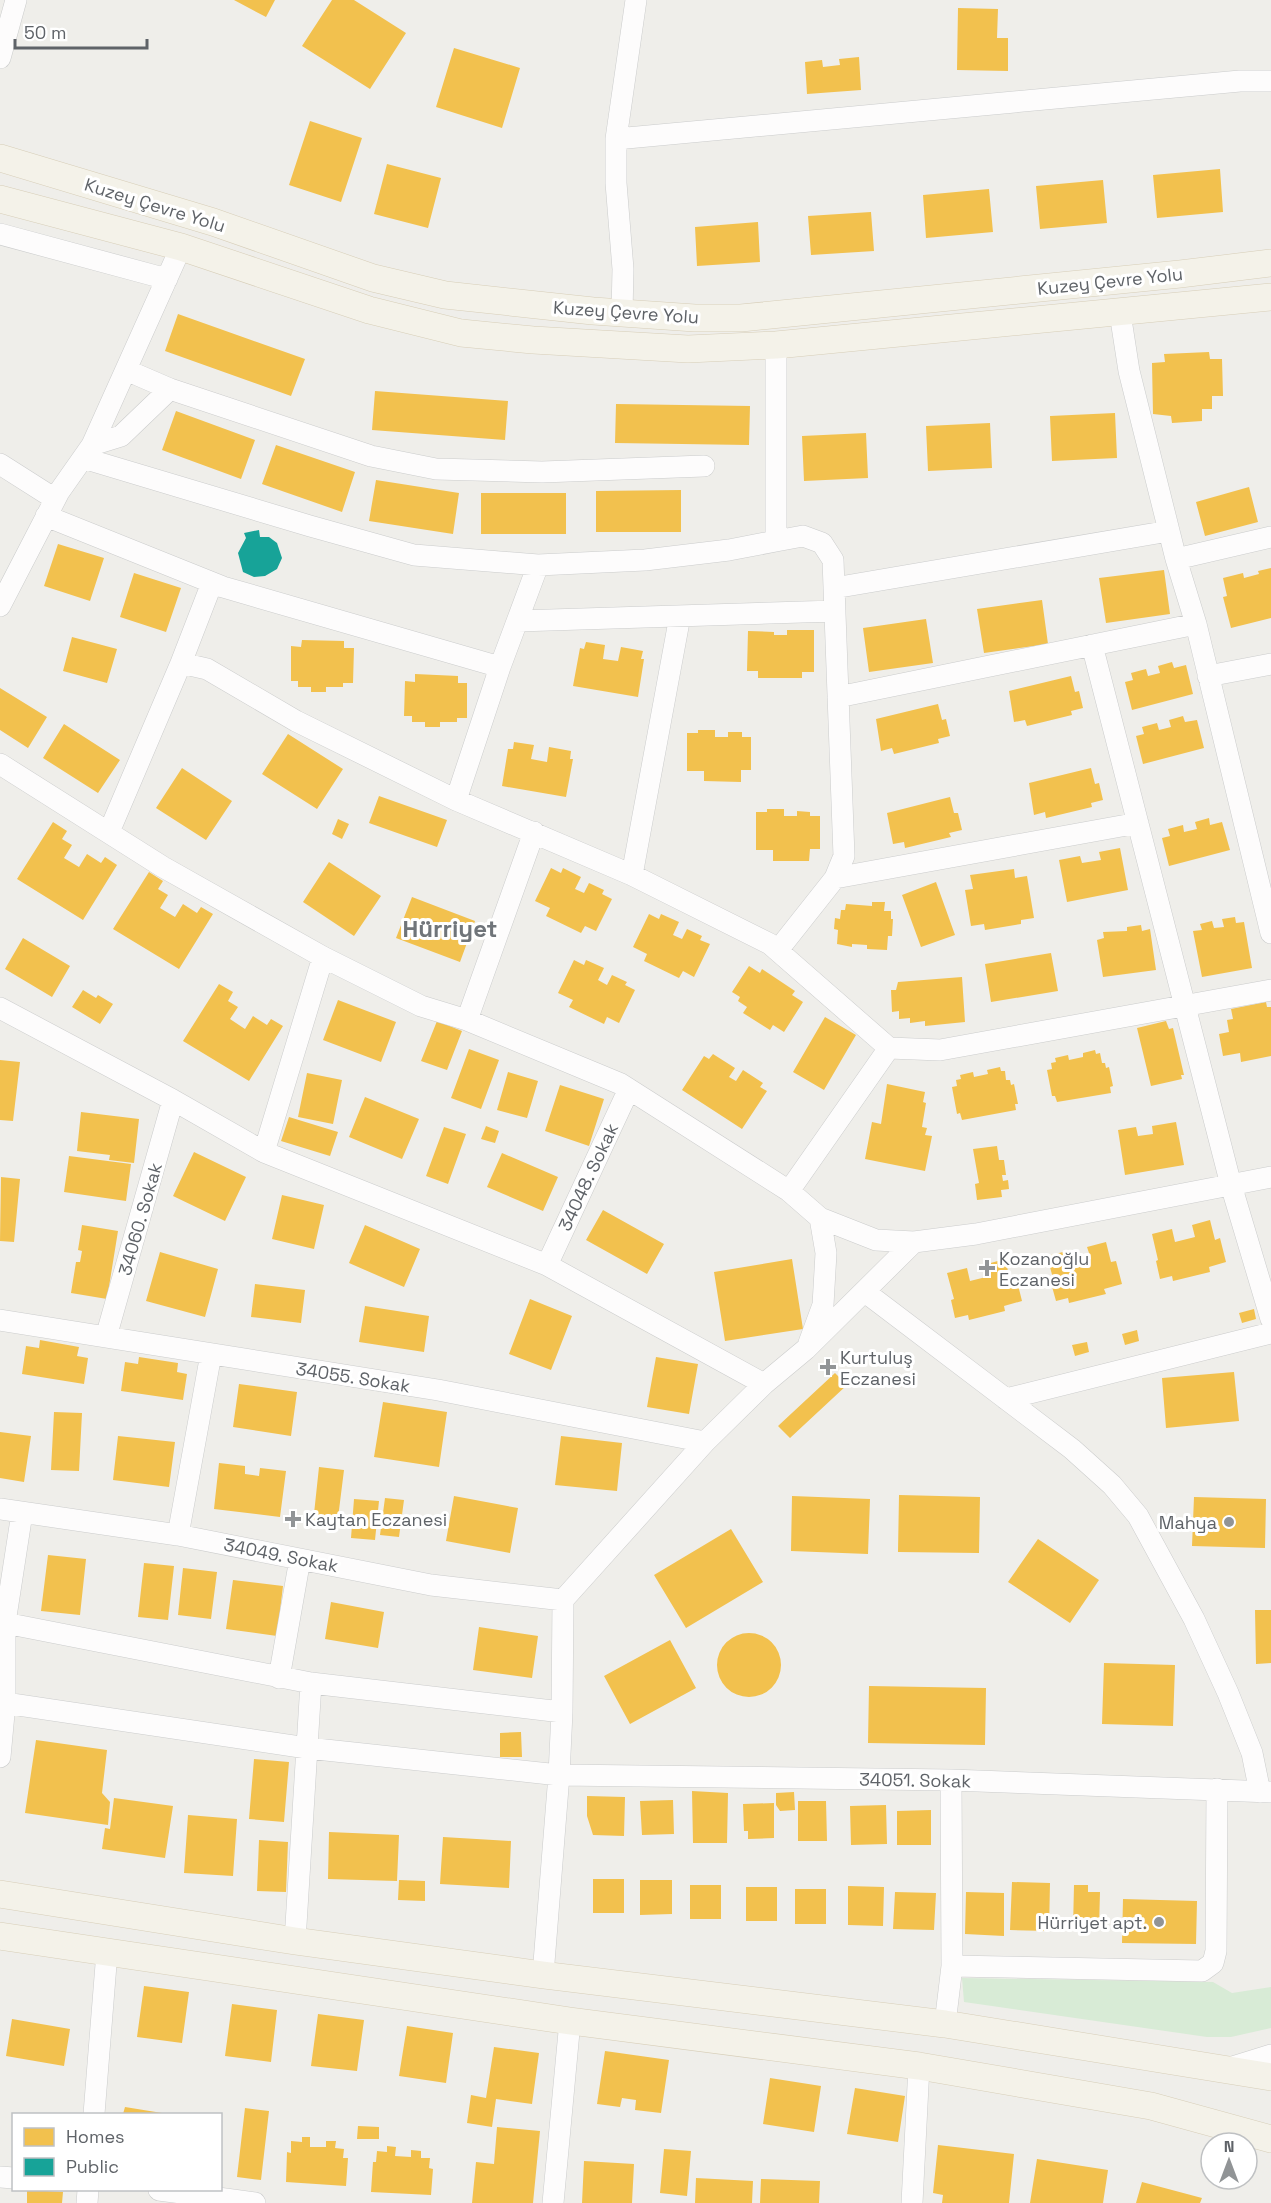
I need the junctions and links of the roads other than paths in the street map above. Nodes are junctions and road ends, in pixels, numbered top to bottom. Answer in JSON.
{"nodes":[{"id":1,"x":16,"y":0,"type":"edge"},
{"id":2,"x":636,"y":0,"type":"edge"},
{"id":3,"x":0,"y":58,"type":"edge"},
{"id":4,"x":1271,"y":81,"type":"edge"},
{"id":5,"x":616,"y":140,"type":"junction"},
{"id":6,"x":0,"y":158,"type":"edge"},
{"id":7,"x":0,"y":199,"type":"edge"},
{"id":8,"x":0,"y":234,"type":"edge"},
{"id":9,"x":181,"y":247,"type":"junction"},
{"id":10,"x":1271,"y":263,"type":"edge"},
{"id":11,"x":166,"y":279,"type":"junction"},
{"id":12,"x":1271,"y":297,"type":"edge"},
{"id":13,"x":622,"y":313,"type":"junction"},
{"id":14,"x":1120,"y":314,"type":"junction"},
{"id":15,"x":776,"y":345,"type":"junction"},
{"id":16,"x":126,"y":370,"type":"junction"},
{"id":17,"x":170,"y":388,"type":"junction"},
{"id":18,"x":87,"y":452,"type":"junction"},
{"id":19,"x":0,"y":464,"type":"edge"},
{"id":20,"x":704,"y":466,"type":"dead end"},
{"id":21,"x":50,"y":508,"type":"junction"},
{"id":22,"x":1169,"y":531,"type":"junction"},
{"id":23,"x":1271,"y":537,"type":"edge"},
{"id":24,"x":776,"y":542,"type":"junction"},
{"id":25,"x":1176,"y":559,"type":"junction"},
{"id":26,"x":538,"y":565,"type":"junction"},
{"id":27,"x":212,"y":582,"type":"junction"},
{"id":28,"x":834,"y":588,"type":"junction"},
{"id":29,"x":0,"y":606,"type":"edge"},
{"id":30,"x":835,"y":611,"type":"junction"},
{"id":31,"x":680,"y":616,"type":"junction"},
{"id":32,"x":518,"y":621,"type":"junction"},
{"id":33,"x":1196,"y":624,"type":"junction"},
{"id":34,"x":1092,"y":645,"type":"junction"},
{"id":35,"x":181,"y":663,"type":"junction"},
{"id":36,"x":1271,"y":664,"type":"edge"},
{"id":37,"x":500,"y":667,"type":"junction"},
{"id":38,"x":1208,"y":676,"type":"junction"},
{"id":39,"x":838,"y":697,"type":"junction"},
{"id":40,"x":0,"y":764,"type":"edge"},
{"id":41,"x":456,"y":800,"type":"junction"},
{"id":42,"x":1138,"y":823,"type":"junction"},
{"id":43,"x":109,"y":832,"type":"junction"},
{"id":44,"x":534,"y":832,"type":"junction"},
{"id":45,"x":632,"y":875,"type":"junction"},
{"id":46,"x":835,"y":878,"type":"junction"},
{"id":47,"x":1271,"y":933,"type":"edge"},
{"id":48,"x":778,"y":950,"type":"junction"},
{"id":49,"x":323,"y":957,"type":"junction"},
{"id":50,"x":1271,"y":990,"type":"edge"},
{"id":51,"x":1186,"y":1005,"type":"junction"},
{"id":52,"x":0,"y":1008,"type":"edge"},
{"id":53,"x":466,"y":1020,"type":"junction"},
{"id":54,"x":889,"y":1048,"type":"junction"},
{"id":55,"x":629,"y":1089,"type":"junction"},
{"id":56,"x":173,"y":1100,"type":"junction"},
{"id":57,"x":264,"y":1152,"type":"junction"},
{"id":58,"x":1271,"y":1177,"type":"edge"},
{"id":59,"x":1231,"y":1185,"type":"junction"},
{"id":60,"x":789,"y":1191,"type":"junction"},
{"id":61,"x":820,"y":1218,"type":"junction"},
{"id":62,"x":914,"y":1242,"type":"junction"},
{"id":63,"x":547,"y":1265,"type":"junction"},
{"id":64,"x":865,"y":1292,"type":"junction"},
{"id":65,"x":1271,"y":1319,"type":"edge"},
{"id":66,"x":0,"y":1320,"type":"edge"},
{"id":67,"x":1271,"y":1333,"type":"edge"},
{"id":68,"x":106,"y":1337,"type":"junction"},
{"id":69,"x":806,"y":1349,"type":"junction"},
{"id":70,"x":211,"y":1354,"type":"junction"},
{"id":71,"x":764,"y":1384,"type":"junction"},
{"id":72,"x":1006,"y":1399,"type":"junction"},
{"id":73,"x":705,"y":1442,"type":"junction"},
{"id":74,"x":0,"y":1509,"type":"edge"},
{"id":75,"x":22,"y":1513,"type":"junction"},
{"id":76,"x":178,"y":1535,"type":"junction"},
{"id":77,"x":300,"y":1559,"type":"junction"},
{"id":78,"x":563,"y":1600,"type":"junction"},
{"id":79,"x":5,"y":1623,"type":"junction"},
{"id":80,"x":3,"y":1670,"type":"edge"},
{"id":81,"x":279,"y":1678,"type":"junction"},
{"id":82,"x":311,"y":1683,"type":"junction"},
{"id":83,"x":5,"y":1703,"type":"junction"},
{"id":84,"x":562,"y":1712,"type":"junction"},
{"id":85,"x":307,"y":1748,"type":"junction"},
{"id":86,"x":0,"y":1757,"type":"edge"},
{"id":87,"x":560,"y":1775,"type":"junction"},
{"id":88,"x":951,"y":1780,"type":"junction"},
{"id":89,"x":1217,"y":1789,"type":"junction"},
{"id":90,"x":1265,"y":1792,"type":"edge"},
{"id":91,"x":0,"y":1894,"type":"edge"},
{"id":92,"x":0,"y":1936,"type":"edge"},
{"id":93,"x":295,"y":1941,"type":"junction"},
{"id":94,"x":106,"y":1952,"type":"junction"},
{"id":95,"x":952,"y":1966,"type":"junction"},
{"id":96,"x":543,"y":1975,"type":"junction"},
{"id":97,"x":570,"y":2021,"type":"junction"},
{"id":98,"x":945,"y":2024,"type":"junction"},
{"id":99,"x":1271,"y":2055,"type":"edge"},
{"id":100,"x":919,"y":2066,"type":"junction"},
{"id":101,"x":1226,"y":2069,"type":"junction"},
{"id":102,"x":1271,"y":2077,"type":"edge"},
{"id":103,"x":94,"y":2113,"type":"edge"},
{"id":104,"x":1271,"y":2139,"type":"edge"},
{"id":105,"x":166,"y":2191,"type":"edge"},
{"id":106,"x":255,"y":2203,"type":"edge"},
{"id":107,"x":553,"y":2203,"type":"edge"},
{"id":108,"x":912,"y":2203,"type":"edge"}],
"edges":[{"from":1,"to":3,"type":"street"},
{"from":2,"to":5,"type":"street"},
{"from":4,"to":5,"type":"street"},
{"from":5,"to":13,"type":"street"},
{"from":6,"to":13,"type":"main road","name":"Kuzey Çevre Yolu"},
{"from":7,"to":9,"type":"main road","name":"Kuzey Çevre Yolu"},
{"from":8,"to":11,"type":"street"},
{"from":9,"to":11,"type":"street"},
{"from":9,"to":15,"type":"main road","name":"Kuzey Çevre Yolu"},
{"from":10,"to":13,"type":"main road","name":"Kuzey Çevre Yolu"},
{"from":11,"to":16,"type":"street"},
{"from":12,"to":14,"type":"main road","name":"Kuzey Çevre Yolu"},
{"from":14,"to":15,"type":"main road","name":"Kuzey Çevre Yolu"},
{"from":14,"to":22,"type":"street"},
{"from":15,"to":24,"type":"street"},
{"from":16,"to":17,"type":"street"},
{"from":16,"to":18,"type":"street"},
{"from":17,"to":18,"type":"street"},
{"from":17,"to":20,"type":"street"},
{"from":18,"to":21,"type":"street"},
{"from":18,"to":26,"type":"street"},
{"from":19,"to":21,"type":"street"},
{"from":21,"to":27,"type":"street"},
{"from":21,"to":29,"type":"street"},
{"from":22,"to":25,"type":"street"},
{"from":22,"to":28,"type":"street"},
{"from":23,"to":25,"type":"street"},
{"from":24,"to":26,"type":"street"},
{"from":24,"to":28,"type":"street"},
{"from":25,"to":33,"type":"street"},
{"from":26,"to":32,"type":"street"},
{"from":27,"to":35,"type":"street"},
{"from":27,"to":37,"type":"street"},
{"from":28,"to":30,"type":"street"},
{"from":30,"to":31,"type":"street"},
{"from":30,"to":39,"type":"street"},
{"from":31,"to":32,"type":"street"},
{"from":31,"to":45,"type":"street"},
{"from":32,"to":37,"type":"street"},
{"from":33,"to":34,"type":"street"},
{"from":33,"to":38,"type":"street"},
{"from":34,"to":39,"type":"street"},
{"from":34,"to":42,"type":"street"},
{"from":35,"to":41,"type":"street"},
{"from":35,"to":43,"type":"street"},
{"from":36,"to":38,"type":"street"},
{"from":37,"to":41,"type":"street"},
{"from":38,"to":47,"type":"street"},
{"from":39,"to":46,"type":"street"},
{"from":40,"to":43,"type":"street"},
{"from":41,"to":44,"type":"street"},
{"from":42,"to":46,"type":"street"},
{"from":42,"to":51,"type":"street"},
{"from":43,"to":49,"type":"street"},
{"from":44,"to":45,"type":"street"},
{"from":44,"to":53,"type":"street"},
{"from":45,"to":48,"type":"street"},
{"from":46,"to":48,"type":"street"},
{"from":48,"to":54,"type":"street"},
{"from":49,"to":53,"type":"street"},
{"from":49,"to":57,"type":"street"},
{"from":50,"to":51,"type":"street"},
{"from":51,"to":54,"type":"street"},
{"from":51,"to":59,"type":"street"},
{"from":52,"to":56,"type":"street"},
{"from":53,"to":55,"type":"street"},
{"from":54,"to":60,"type":"street"},
{"from":55,"to":60,"type":"street"},
{"from":55,"to":63,"type":"street","name":"34048. Sokak"},
{"from":56,"to":57,"type":"street"},
{"from":56,"to":68,"type":"street","name":"34060. Sokak"},
{"from":57,"to":63,"type":"street"},
{"from":58,"to":59,"type":"street"},
{"from":59,"to":62,"type":"street"},
{"from":59,"to":65,"type":"street"},
{"from":60,"to":61,"type":"street"},
{"from":61,"to":62,"type":"street"},
{"from":61,"to":69,"type":"street"},
{"from":62,"to":64,"type":"street"},
{"from":63,"to":71,"type":"street"},
{"from":64,"to":69,"type":"street"},
{"from":64,"to":72,"type":"street"},
{"from":66,"to":68,"type":"street","name":"34055. Sokak"},
{"from":67,"to":72,"type":"street"},
{"from":68,"to":70,"type":"street","name":"34055. Sokak"},
{"from":69,"to":71,"type":"street"},
{"from":70,"to":73,"type":"street","name":"34055. Sokak"},
{"from":70,"to":76,"type":"street"},
{"from":71,"to":73,"type":"street"},
{"from":72,"to":90,"type":"street"},
{"from":73,"to":78,"type":"street"},
{"from":74,"to":75,"type":"street","name":"34049. Sokak"},
{"from":75,"to":76,"type":"street","name":"34049. Sokak"},
{"from":75,"to":79,"type":"street"},
{"from":76,"to":77,"type":"street","name":"34049. Sokak"},
{"from":77,"to":78,"type":"street","name":"34049. Sokak"},
{"from":77,"to":81,"type":"street"},
{"from":78,"to":84,"type":"street"},
{"from":79,"to":80,"type":"street"},
{"from":79,"to":81,"type":"street"},
{"from":80,"to":83,"type":"street"},
{"from":81,"to":82,"type":"street"},
{"from":82,"to":84,"type":"street"},
{"from":82,"to":85,"type":"street"},
{"from":83,"to":85,"type":"street","name":"34051. Sokak"},
{"from":83,"to":86,"type":"street"},
{"from":84,"to":87,"type":"street"},
{"from":85,"to":87,"type":"street","name":"34051. Sokak"},
{"from":85,"to":93,"type":"street"},
{"from":87,"to":88,"type":"street","name":"34051. Sokak"},
{"from":87,"to":96,"type":"street"},
{"from":88,"to":89,"type":"street","name":"34051. Sokak"},
{"from":88,"to":95,"type":"street"},
{"from":89,"to":90,"type":"street","name":"34051. Sokak"},
{"from":89,"to":95,"type":"street"},
{"from":91,"to":93,"type":"main road"},
{"from":92,"to":94,"type":"main road"},
{"from":93,"to":96,"type":"main road"},
{"from":94,"to":97,"type":"main road"},
{"from":94,"to":103,"type":"street"},
{"from":95,"to":98,"type":"street"},
{"from":96,"to":98,"type":"main road"},
{"from":97,"to":100,"type":"main road"},
{"from":97,"to":107,"type":"street"},
{"from":98,"to":101,"type":"main road"},
{"from":99,"to":101,"type":"street"},
{"from":100,"to":104,"type":"main road"},
{"from":100,"to":108,"type":"street"},
{"from":101,"to":102,"type":"main road"},
{"from":105,"to":106,"type":"street"}]}
